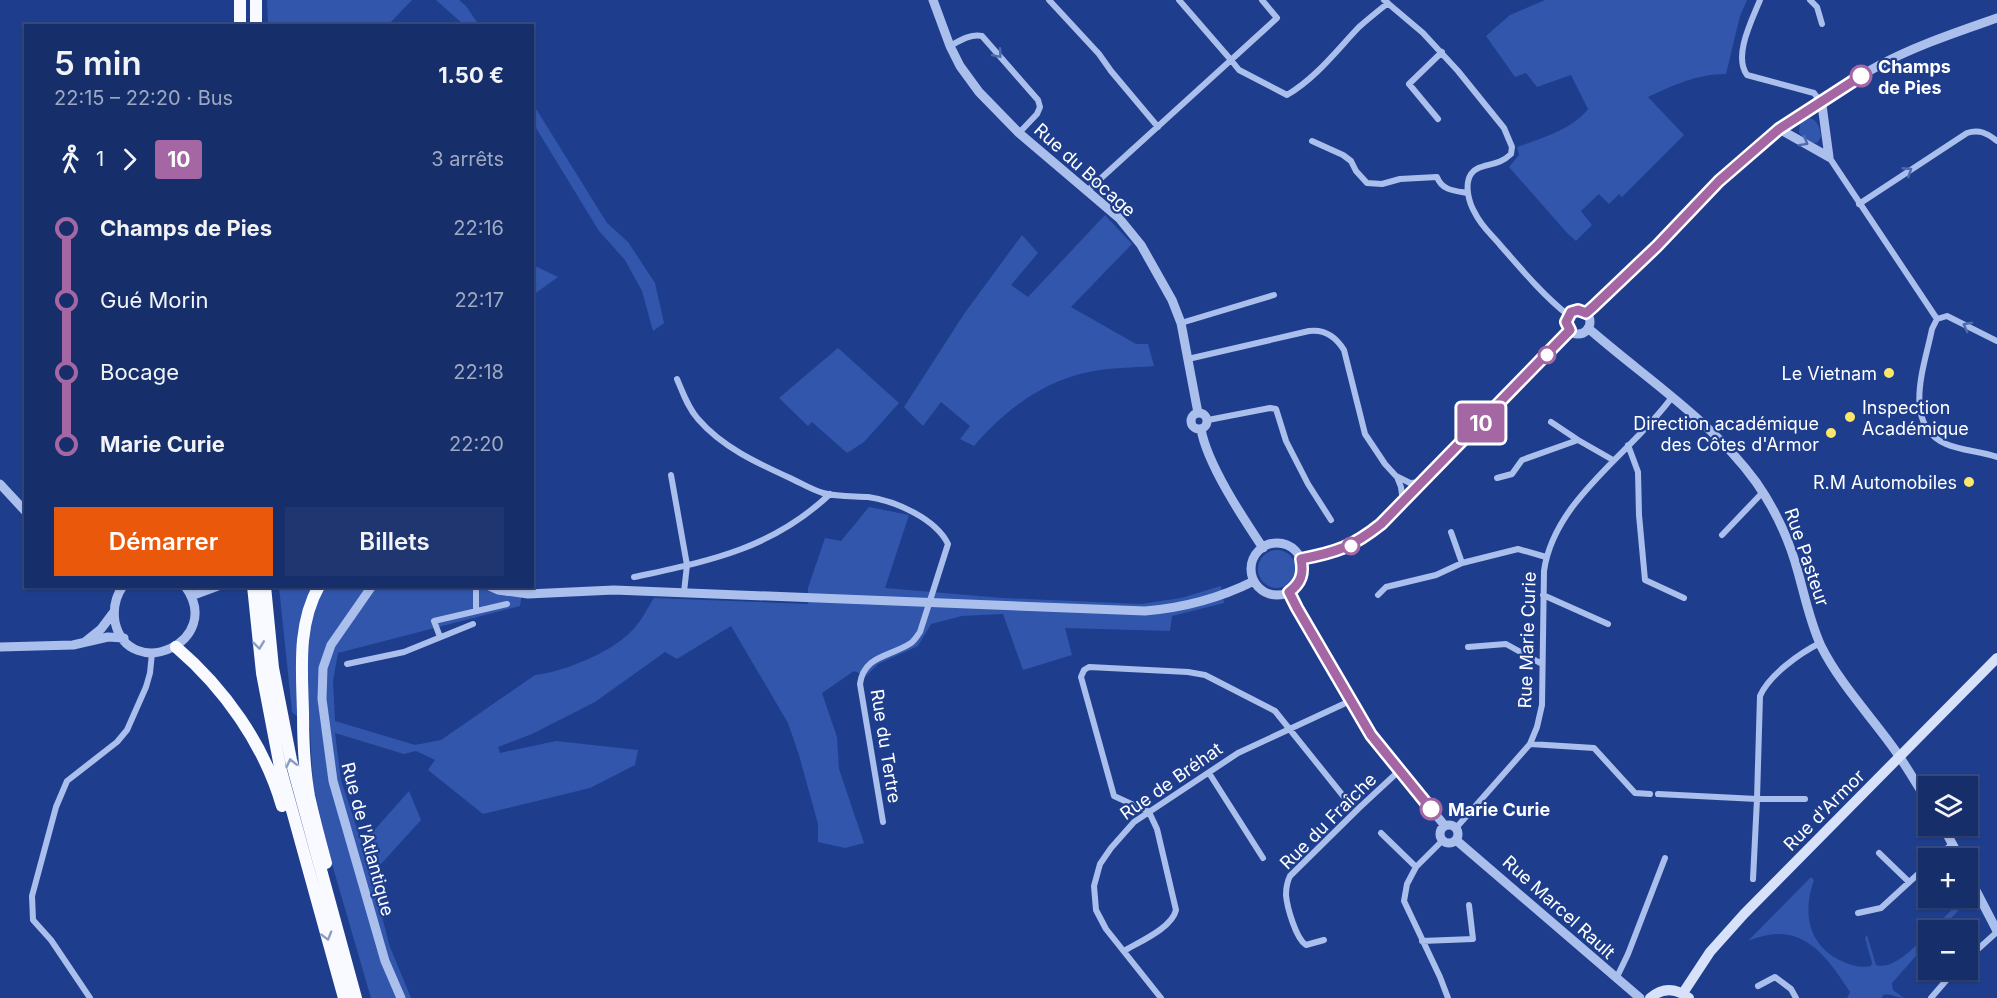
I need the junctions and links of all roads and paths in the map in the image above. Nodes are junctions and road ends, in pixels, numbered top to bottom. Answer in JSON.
{"nodes":[{"id":1,"x":240,"y":0,"type":"edge"},
{"id":2,"x":256,"y":0,"type":"edge"},
{"id":3,"x":933,"y":0,"type":"edge"},
{"id":4,"x":1049,"y":0,"type":"edge"},
{"id":5,"x":1179,"y":0,"type":"edge"},
{"id":6,"x":1262,"y":0,"type":"edge"},
{"id":7,"x":1760,"y":0,"type":"edge"},
{"id":8,"x":1810,"y":0,"type":"edge"},
{"id":9,"x":1386,"y":2,"type":"edge"},
{"id":10,"x":1997,"y":18,"type":"edge"},
{"id":11,"x":240,"y":24,"type":"edge"},
{"id":12,"x":256,"y":24,"type":"edge"},
{"id":13,"x":1822,"y":24,"type":"dead end"},
{"id":14,"x":950,"y":46,"type":"junction"},
{"id":15,"x":1442,"y":52,"type":"junction"},
{"id":16,"x":1231,"y":60,"type":"junction"},
{"id":17,"x":1820,"y":101,"type":"junction"},
{"id":18,"x":1438,"y":119,"type":"dead end"},
{"id":19,"x":1158,"y":127,"type":"junction"},
{"id":20,"x":1779,"y":129,"type":"junction"},
{"id":21,"x":1019,"y":133,"type":"junction"},
{"id":22,"x":1312,"y":141,"type":"dead end"},
{"id":23,"x":1997,"y":141,"type":"edge"},
{"id":24,"x":1829,"y":157,"type":"junction"},
{"id":25,"x":1087,"y":191,"type":"junction"},
{"id":26,"x":1468,"y":193,"type":"junction"},
{"id":27,"x":1860,"y":204,"type":"junction"},
{"id":28,"x":1274,"y":295,"type":"dead end"},
{"id":29,"x":1586,"y":313,"type":"junction"},
{"id":30,"x":1568,"y":315,"type":"junction"},
{"id":31,"x":1937,"y":319,"type":"junction"},
{"id":32,"x":1181,"y":323,"type":"junction"},
{"id":33,"x":1588,"y":328,"type":"junction"},
{"id":34,"x":1570,"y":330,"type":"junction"},
{"id":35,"x":1997,"y":341,"type":"edge"},
{"id":36,"x":1188,"y":359,"type":"junction"},
{"id":37,"x":677,"y":379,"type":"dead end"},
{"id":38,"x":1672,"y":398,"type":"junction"},
{"id":39,"x":1198,"y":412,"type":"junction"},
{"id":40,"x":1208,"y":420,"type":"junction"},
{"id":41,"x":1551,"y":422,"type":"dead end"},
{"id":42,"x":1201,"y":429,"type":"junction"},
{"id":43,"x":1578,"y":440,"type":"junction"},
{"id":44,"x":1628,"y":445,"type":"junction"},
{"id":45,"x":1997,"y":457,"type":"edge"},
{"id":46,"x":1612,"y":460,"type":"junction"},
{"id":47,"x":671,"y":475,"type":"dead end"},
{"id":48,"x":1396,"y":476,"type":"junction"},
{"id":49,"x":1497,"y":478,"type":"dead end"},
{"id":50,"x":1423,"y":482,"type":"junction"},
{"id":51,"x":0,"y":484,"type":"edge"},
{"id":52,"x":1763,"y":492,"type":"junction"},
{"id":53,"x":831,"y":494,"type":"junction"},
{"id":54,"x":1403,"y":502,"type":"junction"},
{"id":55,"x":24,"y":510,"type":"edge"},
{"id":56,"x":1331,"y":520,"type":"dead end"},
{"id":57,"x":1451,"y":532,"type":"dead end"},
{"id":58,"x":1722,"y":535,"type":"dead end"},
{"id":59,"x":1263,"y":548,"type":"junction"},
{"id":60,"x":1546,"y":557,"type":"junction"},
{"id":61,"x":1301,"y":559,"type":"junction"},
{"id":62,"x":1462,"y":563,"type":"junction"},
{"id":63,"x":687,"y":566,"type":"junction"},
{"id":64,"x":634,"y":577,"type":"dead end"},
{"id":65,"x":1254,"y":581,"type":"junction"},
{"id":66,"x":122,"y":588,"type":"edge"},
{"id":67,"x":186,"y":588,"type":"edge"},
{"id":68,"x":213,"y":588,"type":"edge"},
{"id":69,"x":253,"y":588,"type":"edge"},
{"id":70,"x":265,"y":588,"type":"edge"},
{"id":71,"x":318,"y":588,"type":"edge"},
{"id":72,"x":370,"y":588,"type":"edge"},
{"id":73,"x":476,"y":588,"type":"edge"},
{"id":74,"x":494,"y":588,"type":"edge"},
{"id":75,"x":684,"y":592,"type":"junction"},
{"id":76,"x":1289,"y":592,"type":"junction"},
{"id":77,"x":1378,"y":595,"type":"dead end"},
{"id":78,"x":1543,"y":595,"type":"junction"},
{"id":79,"x":191,"y":597,"type":"junction"},
{"id":80,"x":1684,"y":598,"type":"dead end"},
{"id":81,"x":931,"y":602,"type":"junction"},
{"id":82,"x":507,"y":604,"type":"dead end"},
{"id":83,"x":476,"y":610,"type":"junction"},
{"id":84,"x":114,"y":613,"type":"junction"},
{"id":85,"x":473,"y":624,"type":"dead end"},
{"id":86,"x":1608,"y":624,"type":"dead end"},
{"id":87,"x":440,"y":637,"type":"junction"},
{"id":88,"x":124,"y":638,"type":"junction"},
{"id":89,"x":84,"y":643,"type":"junction"},
{"id":90,"x":1820,"y":643,"type":"junction"},
{"id":91,"x":0,"y":647,"type":"edge"},
{"id":92,"x":176,"y":647,"type":"junction"},
{"id":93,"x":1468,"y":647,"type":"dead end"},
{"id":94,"x":152,"y":653,"type":"junction"},
{"id":95,"x":1997,"y":657,"type":"edge"},
{"id":96,"x":347,"y":664,"type":"dead end"},
{"id":97,"x":1542,"y":664,"type":"junction"},
{"id":98,"x":1350,"y":700,"type":"junction"},
{"id":99,"x":1289,"y":730,"type":"junction"},
{"id":100,"x":1530,"y":744,"type":"junction"},
{"id":101,"x":1899,"y":757,"type":"junction"},
{"id":102,"x":1400,"y":771,"type":"junction"},
{"id":103,"x":1209,"y":773,"type":"junction"},
{"id":104,"x":1918,"y":787,"type":"edge"},
{"id":105,"x":1344,"y":797,"type":"dead end"},
{"id":106,"x":1757,"y":799,"type":"junction"},
{"id":107,"x":1805,"y":799,"type":"dead end"},
{"id":108,"x":1149,"y":812,"type":"junction"},
{"id":109,"x":883,"y":822,"type":"dead end"},
{"id":110,"x":1444,"y":826,"type":"junction"},
{"id":111,"x":1456,"y":828,"type":"junction"},
{"id":112,"x":1381,"y":833,"type":"dead end"},
{"id":113,"x":1948,"y":836,"type":"edge"},
{"id":114,"x":1456,"y":840,"type":"junction"},
{"id":115,"x":1442,"y":841,"type":"junction"},
{"id":116,"x":1952,"y":844,"type":"junction"},
{"id":117,"x":1947,"y":848,"type":"edge"},
{"id":118,"x":1954,"y":848,"type":"edge"},
{"id":119,"x":1879,"y":853,"type":"dead end"},
{"id":120,"x":1263,"y":858,"type":"dead end"},
{"id":121,"x":1665,"y":858,"type":"dead end"},
{"id":122,"x":1416,"y":867,"type":"junction"},
{"id":123,"x":1918,"y":874,"type":"edge"},
{"id":124,"x":1753,"y":879,"type":"dead end"},
{"id":125,"x":1910,"y":882,"type":"junction"},
{"id":126,"x":1978,"y":895,"type":"edge"},
{"id":127,"x":318,"y":904,"type":"junction"},
{"id":128,"x":1469,"y":904,"type":"dead end"},
{"id":129,"x":1858,"y":913,"type":"dead end"},
{"id":130,"x":335,"y":920,"type":"junction"},
{"id":131,"x":1997,"y":932,"type":"edge"},
{"id":132,"x":1324,"y":940,"type":"dead end"},
{"id":133,"x":1422,"y":941,"type":"junction"},
{"id":134,"x":1978,"y":949,"type":"edge"},
{"id":135,"x":1124,"y":951,"type":"junction"},
{"id":136,"x":1616,"y":979,"type":"junction"},
{"id":137,"x":1947,"y":980,"type":"edge"},
{"id":138,"x":1758,"y":986,"type":"dead end"},
{"id":139,"x":1686,"y":995,"type":"edge"},
{"id":140,"x":90,"y":998,"type":"edge"},
{"id":141,"x":344,"y":998,"type":"edge"},
{"id":142,"x":356,"y":998,"type":"edge"},
{"id":143,"x":401,"y":998,"type":"edge"},
{"id":144,"x":1161,"y":998,"type":"edge"},
{"id":145,"x":1448,"y":998,"type":"edge"},
{"id":146,"x":1640,"y":998,"type":"edge"},
{"id":147,"x":1650,"y":998,"type":"edge"},
{"id":148,"x":1796,"y":998,"type":"edge"},
{"id":149,"x":1931,"y":998,"type":"edge"}],
"edges":[{"from":1,"to":11,"type":"highway"},
{"from":2,"to":12,"type":"highway"},
{"from":3,"to":14,"type":"street","name":"Rue du Bocage"},
{"from":4,"to":19,"type":"street"},
{"from":5,"to":16,"type":"street"},
{"from":6,"to":16,"type":"street"},
{"from":7,"to":17,"type":"street"},
{"from":8,"to":13,"type":"street"},
{"from":9,"to":15,"type":"street"},
{"from":9,"to":16,"type":"street"},
{"from":10,"to":17,"type":"street"},
{"from":14,"to":21,"type":"street","name":"Rue du Bocage"},
{"from":14,"to":21,"type":"street","one_way":true},
{"from":15,"to":18,"type":"street"},
{"from":15,"to":26,"type":"street"},
{"from":16,"to":19,"type":"street"},
{"from":17,"to":20,"type":"street"},
{"from":17,"to":24,"type":"street"},
{"from":19,"to":25,"type":"street"},
{"from":20,"to":24,"type":"street","one_way":true},
{"from":20,"to":29,"type":"street"},
{"from":21,"to":25,"type":"street","name":"Rue du Bocage"},
{"from":22,"to":26,"type":"street"},
{"from":27,"to":23,"type":"street","one_way":true},
{"from":24,"to":27,"type":"street"},
{"from":25,"to":32,"type":"street","name":"Rue du Bocage"},
{"from":26,"to":30,"type":"street"},
{"from":27,"to":31,"type":"street"},
{"from":28,"to":32,"type":"street"},
{"from":29,"to":30,"type":"street"},
{"from":29,"to":33,"type":"street"},
{"from":30,"to":34,"type":"street"},
{"from":35,"to":31,"type":"street","one_way":true},
{"from":31,"to":45,"type":"street"},
{"from":32,"to":36,"type":"street","name":"Rue du Bocage"},
{"from":33,"to":34,"type":"street"},
{"from":33,"to":38,"type":"street","name":"Rue Pasteur"},
{"from":34,"to":50,"type":"street"},
{"from":36,"to":39,"type":"street","name":"Rue du Bocage"},
{"from":36,"to":48,"type":"street"},
{"from":37,"to":53,"type":"street"},
{"from":38,"to":44,"type":"street","name":"Rue Marie Curie"},
{"from":38,"to":52,"type":"street","name":"Rue Pasteur"},
{"from":39,"to":40,"type":"street"},
{"from":39,"to":42,"type":"street"},
{"from":40,"to":42,"type":"street"},
{"from":40,"to":56,"type":"street"},
{"from":41,"to":43,"type":"street"},
{"from":42,"to":59,"type":"street"},
{"from":43,"to":46,"type":"street"},
{"from":43,"to":49,"type":"street"},
{"from":44,"to":46,"type":"street","name":"Rue Marie Curie"},
{"from":44,"to":80,"type":"street"},
{"from":46,"to":60,"type":"street","name":"Rue Marie Curie"},
{"from":47,"to":63,"type":"street"},
{"from":48,"to":50,"type":"street"},
{"from":48,"to":54,"type":"street"},
{"from":50,"to":54,"type":"street"},
{"from":51,"to":55,"type":"street"},
{"from":52,"to":58,"type":"street"},
{"from":52,"to":90,"type":"street","name":"Rue Pasteur"},
{"from":53,"to":63,"type":"street"},
{"from":53,"to":81,"type":"street"},
{"from":54,"to":61,"type":"street"},
{"from":57,"to":62,"type":"street"},
{"from":59,"to":61,"type":"street"},
{"from":59,"to":65,"type":"street"},
{"from":60,"to":62,"type":"street"},
{"from":60,"to":78,"type":"street","name":"Rue Marie Curie"},
{"from":61,"to":76,"type":"street"},
{"from":62,"to":77,"type":"street"},
{"from":63,"to":64,"type":"street"},
{"from":63,"to":75,"type":"street"},
{"from":65,"to":76,"type":"street"},
{"from":65,"to":81,"type":"street"},
{"from":66,"to":84,"type":"street"},
{"from":67,"to":79,"type":"street"},
{"from":68,"to":79,"type":"street"},
{"from":69,"to":127,"type":"highway","one_way":true},
{"from":130,"to":70,"type":"highway","one_way":true},
{"from":71,"to":130,"type":"highway"},
{"from":72,"to":143,"type":"street","name":"Rue de l'Atlantique"},
{"from":73,"to":83,"type":"street"},
{"from":74,"to":75,"type":"street"},
{"from":75,"to":81,"type":"street"},
{"from":76,"to":98,"type":"street"},
{"from":78,"to":86,"type":"street"},
{"from":78,"to":97,"type":"street","name":"Rue Marie Curie"},
{"from":79,"to":92,"type":"street"},
{"from":81,"to":109,"type":"street","name":"Rue du Tertre"},
{"from":82,"to":83,"type":"street"},
{"from":83,"to":87,"type":"street"},
{"from":84,"to":88,"type":"street"},
{"from":84,"to":89,"type":"street"},
{"from":85,"to":87,"type":"street"},
{"from":87,"to":96,"type":"street"},
{"from":88,"to":89,"type":"street"},
{"from":88,"to":94,"type":"street"},
{"from":89,"to":91,"type":"street"},
{"from":90,"to":101,"type":"street","name":"Rue Pasteur"},
{"from":90,"to":106,"type":"street"},
{"from":92,"to":94,"type":"street"},
{"from":92,"to":127,"type":"highway"},
{"from":93,"to":97,"type":"street"},
{"from":94,"to":140,"type":"street"},
{"from":95,"to":101,"type":"main road","name":"Rue d'Armor"},
{"from":97,"to":100,"type":"street","name":"Rue Marie Curie"},
{"from":98,"to":99,"type":"street","name":"Rue de Bréhat"},
{"from":98,"to":102,"type":"street"},
{"from":99,"to":103,"type":"street","name":"Rue de Bréhat"},
{"from":99,"to":105,"type":"street"},
{"from":99,"to":108,"type":"street"},
{"from":100,"to":106,"type":"street"},
{"from":100,"to":111,"type":"street","name":"Rue Marie Curie"},
{"from":101,"to":104,"type":"street","name":"Rue Pasteur"},
{"from":101,"to":139,"type":"main road","name":"Rue d'Armor"},
{"from":102,"to":110,"type":"street"},
{"from":102,"to":132,"type":"street","name":"Rue du Fraîche"},
{"from":103,"to":108,"type":"street","name":"Rue de Bréhat"},
{"from":103,"to":120,"type":"street"},
{"from":106,"to":107,"type":"street"},
{"from":106,"to":124,"type":"street"},
{"from":108,"to":135,"type":"street","name":"Rue de Bréhat"},
{"from":108,"to":135,"type":"street"},
{"from":110,"to":111,"type":"street"},
{"from":110,"to":115,"type":"street"},
{"from":111,"to":114,"type":"street"},
{"from":112,"to":122,"type":"street"},
{"from":113,"to":116,"type":"street"},
{"from":114,"to":115,"type":"street"},
{"from":114,"to":136,"type":"street","name":"Rue Marcel Rault"},
{"from":115,"to":122,"type":"street"},
{"from":116,"to":117,"type":"street"},
{"from":116,"to":118,"type":"street"},
{"from":119,"to":125,"type":"street"},
{"from":121,"to":136,"type":"street"},
{"from":122,"to":133,"type":"street"},
{"from":123,"to":125,"type":"street"},
{"from":125,"to":129,"type":"street"},
{"from":126,"to":131,"type":"street"},
{"from":127,"to":141,"type":"highway","one_way":true},
{"from":128,"to":133,"type":"street"},
{"from":130,"to":142,"type":"highway"},
{"from":131,"to":134,"type":"street"},
{"from":133,"to":145,"type":"street"},
{"from":135,"to":144,"type":"street","name":"Rue de Bréhat"},
{"from":136,"to":146,"type":"street","name":"Rue Marcel Rault"},
{"from":137,"to":149,"type":"street"},
{"from":138,"to":148,"type":"street"},
{"from":139,"to":147,"type":"main road"}]}
